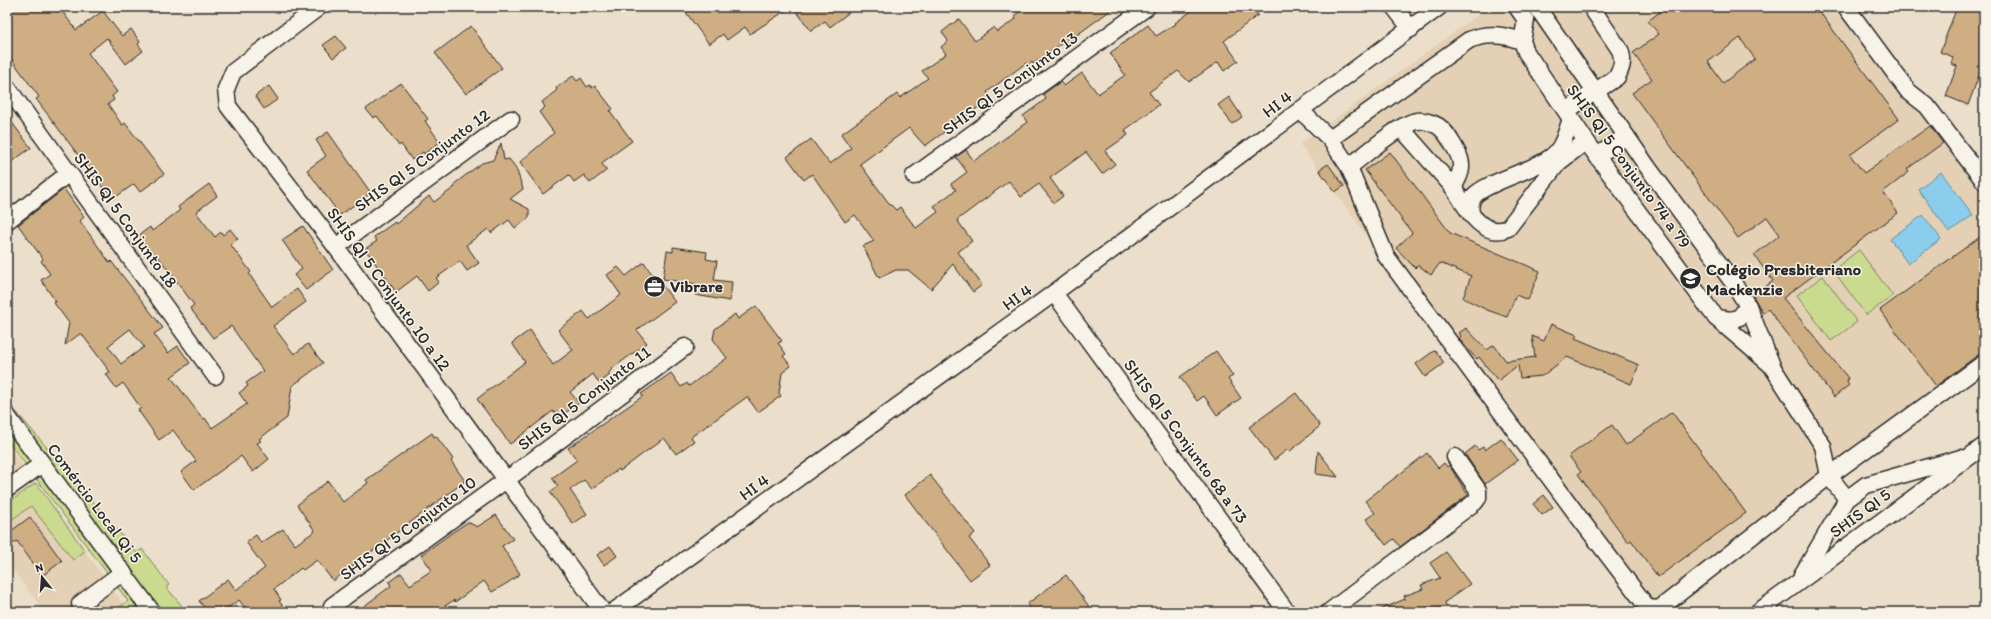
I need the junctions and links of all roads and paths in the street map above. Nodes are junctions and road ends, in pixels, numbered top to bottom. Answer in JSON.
{"nodes":[{"id":1,"x":320,"y":7,"type":"edge"},
{"id":2,"x":1147,"y":7,"type":"edge"},
{"id":3,"x":1394,"y":7,"type":"edge"},
{"id":4,"x":1439,"y":7,"type":"edge"},
{"id":5,"x":1846,"y":7,"type":"edge"},
{"id":6,"x":1540,"y":8,"type":"edge"},
{"id":7,"x":1593,"y":8,"type":"edge"},
{"id":8,"x":1521,"y":13,"type":"edge"},
{"id":9,"x":1410,"y":29,"type":"junction"},
{"id":10,"x":1522,"y":41,"type":"junction"},
{"id":11,"x":7,"y":86,"type":"edge"},
{"id":12,"x":1595,"y":91,"type":"junction"},
{"id":13,"x":1300,"y":110,"type":"junction"},
{"id":14,"x":1568,"y":115,"type":"junction"},
{"id":15,"x":511,"y":119,"type":"dead end"},
{"id":16,"x":1401,"y":128,"type":"junction"},
{"id":17,"x":1626,"y":136,"type":"junction"},
{"id":18,"x":1330,"y":139,"type":"junction"},
{"id":19,"x":1586,"y":141,"type":"junction"},
{"id":20,"x":1597,"y":156,"type":"junction"},
{"id":21,"x":1554,"y":160,"type":"junction"},
{"id":22,"x":1349,"y":167,"type":"junction"},
{"id":23,"x":69,"y":173,"type":"junction"},
{"id":24,"x":914,"y":176,"type":"dead end"},
{"id":25,"x":1984,"y":181,"type":"edge"},
{"id":26,"x":1453,"y":186,"type":"junction"},
{"id":27,"x":1471,"y":214,"type":"junction"},
{"id":28,"x":7,"y":221,"type":"edge"},
{"id":29,"x":336,"y":247,"type":"junction"},
{"id":30,"x":1054,"y":293,"type":"junction"},
{"id":31,"x":1748,"y":306,"type":"junction"},
{"id":32,"x":1716,"y":318,"type":"junction"},
{"id":33,"x":685,"y":346,"type":"dead end"},
{"id":34,"x":1984,"y":363,"type":"edge"},
{"id":35,"x":1773,"y":368,"type":"junction"},
{"id":36,"x":215,"y":376,"type":"dead end"},
{"id":37,"x":7,"y":416,"type":"edge"},
{"id":38,"x":1823,"y":446,"type":"junction"},
{"id":39,"x":1978,"y":450,"type":"edge"},
{"id":40,"x":1455,"y":458,"type":"dead end"},
{"id":41,"x":42,"y":464,"type":"junction"},
{"id":42,"x":1847,"y":465,"type":"junction"},
{"id":43,"x":1829,"y":476,"type":"junction"},
{"id":44,"x":506,"y":480,"type":"junction"},
{"id":45,"x":1866,"y":485,"type":"junction"},
{"id":46,"x":7,"y":489,"type":"edge"},
{"id":47,"x":1847,"y":499,"type":"junction"},
{"id":48,"x":123,"y":572,"type":"junction"},
{"id":49,"x":1798,"y":581,"type":"junction"},
{"id":50,"x":80,"y":604,"type":"dead end"},
{"id":51,"x":332,"y":606,"type":"dead end"},
{"id":52,"x":152,"y":612,"type":"edge"},
{"id":53,"x":603,"y":612,"type":"edge"},
{"id":54,"x":613,"y":612,"type":"edge"},
{"id":55,"x":1287,"y":612,"type":"edge"},
{"id":56,"x":1329,"y":612,"type":"edge"},
{"id":57,"x":1758,"y":612,"type":"edge"}],
"edges":[{"from":1,"to":29,"type":"street","name":"SHIS QI 5 Conjunto 10 a 12"},
{"from":2,"to":24,"type":"street","name":"SHIS QI 5 Conjunto 13"},
{"from":3,"to":9,"type":"street"},
{"from":4,"to":9,"type":"street","name":"HI 4"},
{"from":5,"to":25,"type":"street"},
{"from":6,"to":8,"type":"street"},
{"from":6,"to":12,"type":"street","name":"SHIS QI 5 Conjunto 74 a 79"},
{"from":7,"to":12,"type":"street"},
{"from":8,"to":10,"type":"street"},
{"from":9,"to":13,"type":"street","name":"HI 4"},
{"from":10,"to":14,"type":"street","name":"SHIS QI 5 Conjunto 74 a 79"},
{"from":10,"to":18,"type":"street"},
{"from":11,"to":23,"type":"street","name":"SHIS QI 5 Conjunto 18"},
{"from":12,"to":14,"type":"street"},
{"from":12,"to":17,"type":"street","name":"SHIS QI 5 Conjunto 74 a 79"},
{"from":13,"to":18,"type":"street"},
{"from":13,"to":30,"type":"street","name":"HI 4"},
{"from":14,"to":19,"type":"street","name":"SHIS QI 5 Conjunto 74 a 79"},
{"from":14,"to":21,"type":"street"},
{"from":15,"to":29,"type":"street","name":"SHIS QI 5 Conjunto 12"},
{"from":16,"to":22,"type":"street"},
{"from":16,"to":26,"type":"street"},
{"from":16,"to":26,"type":"street"},
{"from":17,"to":20,"type":"street"},
{"from":17,"to":31,"type":"street","name":"SHIS QI 5 Conjunto 74 a 79"},
{"from":18,"to":22,"type":"street"},
{"from":19,"to":20,"type":"street","name":"SHIS QI 5 Conjunto 74 a 79"},
{"from":19,"to":21,"type":"street"},
{"from":20,"to":32,"type":"street","name":"SHIS QI 5 Conjunto 74 a 79"},
{"from":21,"to":27,"type":"street"},
{"from":21,"to":27,"type":"street"},
{"from":22,"to":43,"type":"street"},
{"from":23,"to":28,"type":"street"},
{"from":23,"to":36,"type":"street","name":"SHIS QI 5 Conjunto 18"},
{"from":26,"to":27,"type":"street"},
{"from":29,"to":44,"type":"street","name":"SHIS QI 5 Conjunto 10 a 12"},
{"from":30,"to":54,"type":"street","name":"HI 4"},
{"from":30,"to":55,"type":"street","name":"SHIS QI 5 Conjunto 68 a 73"},
{"from":31,"to":32,"type":"street"},
{"from":31,"to":35,"type":"street","name":"SHIS QI 5 Conjunto 74 a 79"},
{"from":32,"to":35,"type":"street","name":"SHIS QI 5 Conjunto 74 a 79"},
{"from":33,"to":44,"type":"street","name":"SHIS QI 5 Conjunto 11"},
{"from":34,"to":42,"type":"street"},
{"from":35,"to":38,"type":"street","name":"SHIS QI 5 Conjunto 74 a 79"},
{"from":37,"to":41,"type":"street","name":"Comércio Local Qi 5"},
{"from":38,"to":42,"type":"street","name":"SHIS QI 5 Conjunto 74 a 79"},
{"from":38,"to":43,"type":"street","name":"SHIS QI 5 Conjunto 74 a 79"},
{"from":39,"to":45,"type":"street"},
{"from":39,"to":49,"type":"street","name":"SHIS QI 5"},
{"from":40,"to":56,"type":"street"},
{"from":41,"to":46,"type":"street"},
{"from":41,"to":48,"type":"street","name":"Comércio Local Qi 5"},
{"from":42,"to":43,"type":"street"},
{"from":42,"to":45,"type":"street","name":"SHIS QI 5 Conjunto 74 a 79"},
{"from":43,"to":47,"type":"street","name":"SHIS QI 5 Conjunto 74 a 79"},
{"from":44,"to":51,"type":"street","name":"SHIS QI 5 Conjunto 10"},
{"from":44,"to":53,"type":"street","name":"SHIS QI 5 Conjunto 10 a 12"},
{"from":45,"to":47,"type":"street"},
{"from":47,"to":49,"type":"street"},
{"from":48,"to":50,"type":"street"},
{"from":48,"to":52,"type":"street","name":"Comércio Local Qi 5"},
{"from":49,"to":57,"type":"street","name":"SHIS QI 5"}]}
